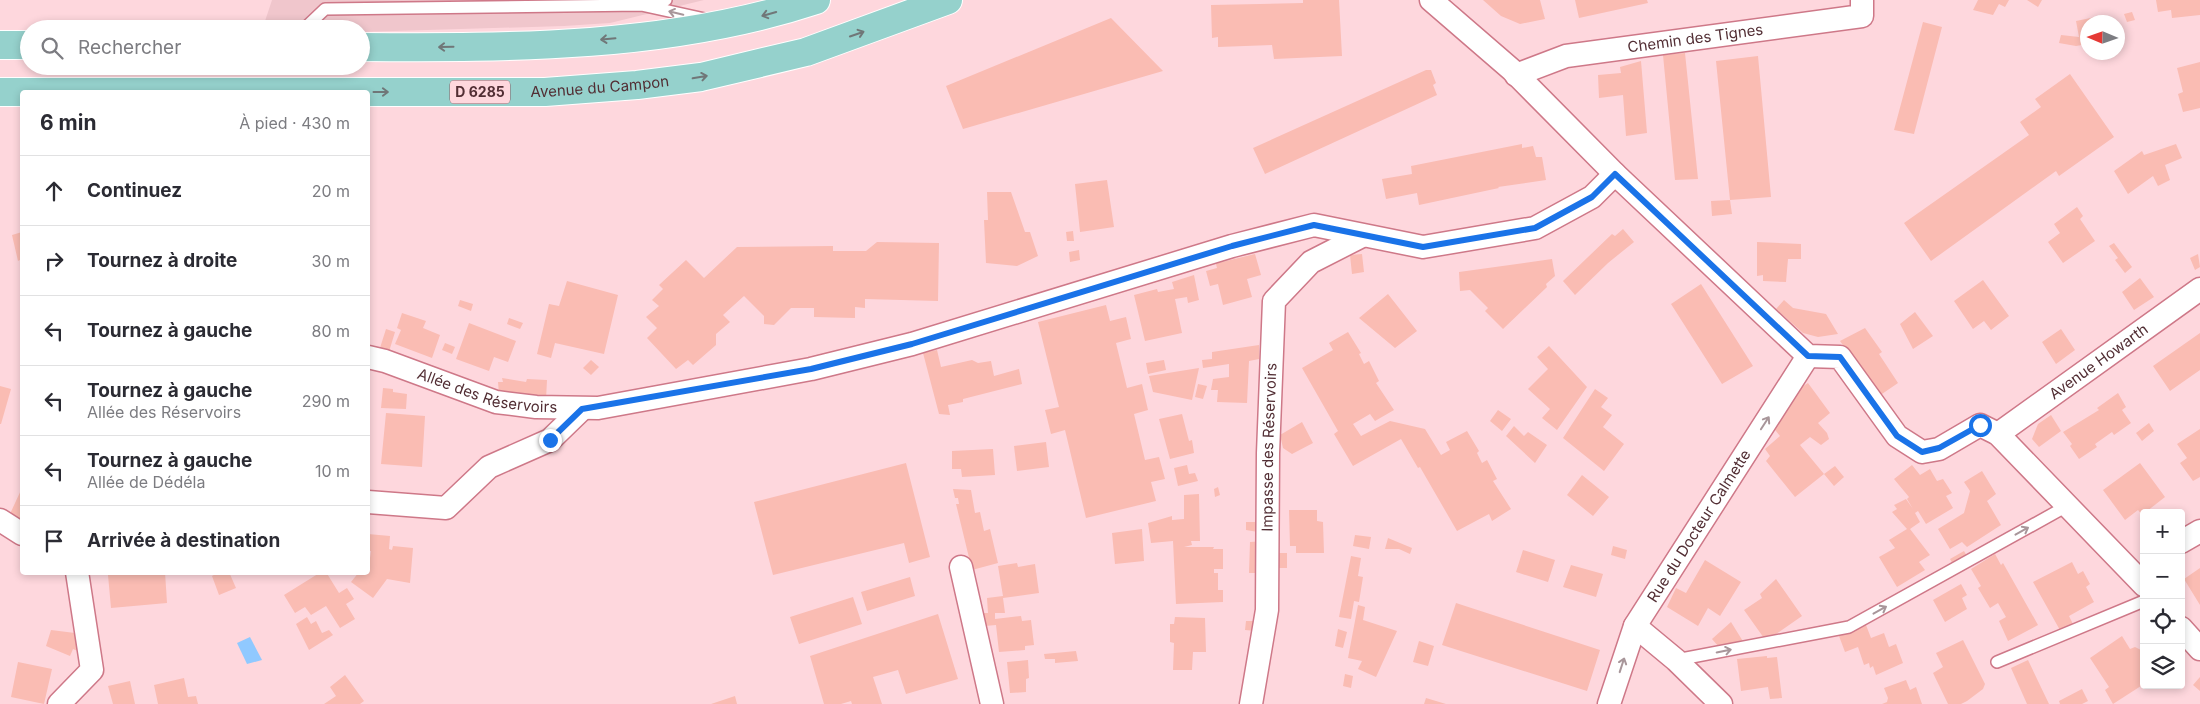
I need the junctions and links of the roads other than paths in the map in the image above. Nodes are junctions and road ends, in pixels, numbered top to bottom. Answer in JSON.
{"nodes":[{"id":1,"x":666,"y":0,"type":"edge"},
{"id":2,"x":816,"y":0,"type":"edge"},
{"id":3,"x":948,"y":0,"type":"edge"},
{"id":4,"x":1431,"y":0,"type":"edge"},
{"id":5,"x":1862,"y":0,"type":"edge"},
{"id":6,"x":640,"y":2,"type":"edge"},
{"id":7,"x":322,"y":4,"type":"edge"},
{"id":8,"x":310,"y":20,"type":"edge"},
{"id":9,"x":724,"y":24,"type":"junction"},
{"id":10,"x":0,"y":45,"type":"edge"},
{"id":11,"x":20,"y":45,"type":"edge"},
{"id":12,"x":370,"y":47,"type":"edge"},
{"id":13,"x":1516,"y":74,"type":"junction"},
{"id":14,"x":0,"y":92,"type":"edge"},
{"id":15,"x":20,"y":92,"type":"edge"},
{"id":16,"x":370,"y":92,"type":"edge"},
{"id":17,"x":1615,"y":174,"type":"junction"},
{"id":18,"x":1362,"y":236,"type":"junction"},
{"id":19,"x":2200,"y":290,"type":"edge"},
{"id":20,"x":1808,"y":356,"type":"junction"},
{"id":21,"x":370,"y":357,"type":"edge"},
{"id":22,"x":582,"y":409,"type":"junction"},
{"id":23,"x":1998,"y":434,"type":"junction"},
{"id":24,"x":370,"y":502,"type":"edge"},
{"id":25,"x":2067,"y":506,"type":"junction"},
{"id":26,"x":0,"y":520,"type":"edge"},
{"id":27,"x":2200,"y":531,"type":"edge"},
{"id":28,"x":20,"y":533,"type":"edge"},
{"id":29,"x":2185,"y":540,"type":"edge"},
{"id":30,"x":961,"y":567,"type":"dead end"},
{"id":31,"x":2140,"y":574,"type":"edge"},
{"id":32,"x":77,"y":575,"type":"edge"},
{"id":33,"x":2140,"y":603,"type":"edge"},
{"id":34,"x":1635,"y":626,"type":"junction"},
{"id":35,"x":2185,"y":632,"type":"edge"},
{"id":36,"x":2200,"y":649,"type":"edge"},
{"id":37,"x":1676,"y":660,"type":"junction"},
{"id":38,"x":1997,"y":662,"type":"dead end"},
{"id":39,"x":59,"y":704,"type":"edge"},
{"id":40,"x":992,"y":704,"type":"edge"},
{"id":41,"x":1251,"y":704,"type":"edge"},
{"id":42,"x":1609,"y":704,"type":"edge"},
{"id":43,"x":1721,"y":704,"type":"edge"}],
"edges":[{"from":1,"to":6,"type":"lane"},
{"from":2,"to":9,"type":"main road","one_way":true},
{"from":16,"to":3,"type":"main road","name":"Avenue du Campon","number":"D 6285","one_way":true},
{"from":4,"to":13,"type":"street"},
{"from":5,"to":13,"type":"street","name":"Chemin des Tignes"},
{"from":6,"to":7,"type":"lane"},
{"from":9,"to":6,"type":"lane","one_way":true},
{"from":7,"to":8,"type":"lane"},
{"from":9,"to":12,"type":"main road","one_way":true},
{"from":10,"to":11,"type":"main road"},
{"from":13,"to":17,"type":"street"},
{"from":14,"to":15,"type":"main road","name":"Avenue du Campon","number":"D 6285","one_way":true},
{"from":17,"to":18,"type":"street","name":"Allée des Réservoirs"},
{"from":17,"to":20,"type":"street"},
{"from":18,"to":22,"type":"street","name":"Allée des Réservoirs"},
{"from":18,"to":41,"type":"street","name":"Impasse des Réservoirs"},
{"from":19,"to":23,"type":"street","name":"Avenue Howarth"},
{"from":20,"to":23,"type":"street"},
{"from":34,"to":20,"type":"street","name":"Rue du Docteur Calmette","one_way":true},
{"from":21,"to":22,"type":"street","name":"Allée des Réservoirs"},
{"from":22,"to":24,"type":"street"},
{"from":23,"to":25,"type":"street"},
{"from":25,"to":31,"type":"street"},
{"from":37,"to":25,"type":"lane","one_way":true},
{"from":26,"to":28,"type":"street"},
{"from":27,"to":29,"type":"street"},
{"from":30,"to":40,"type":"street"},
{"from":32,"to":39,"type":"street"},
{"from":33,"to":38,"type":"lane"},
{"from":34,"to":37,"type":"street"},
{"from":42,"to":34,"type":"street","name":"Rue du Docteur Calmette","one_way":true},
{"from":35,"to":36,"type":"street"},
{"from":37,"to":43,"type":"street"}]}
